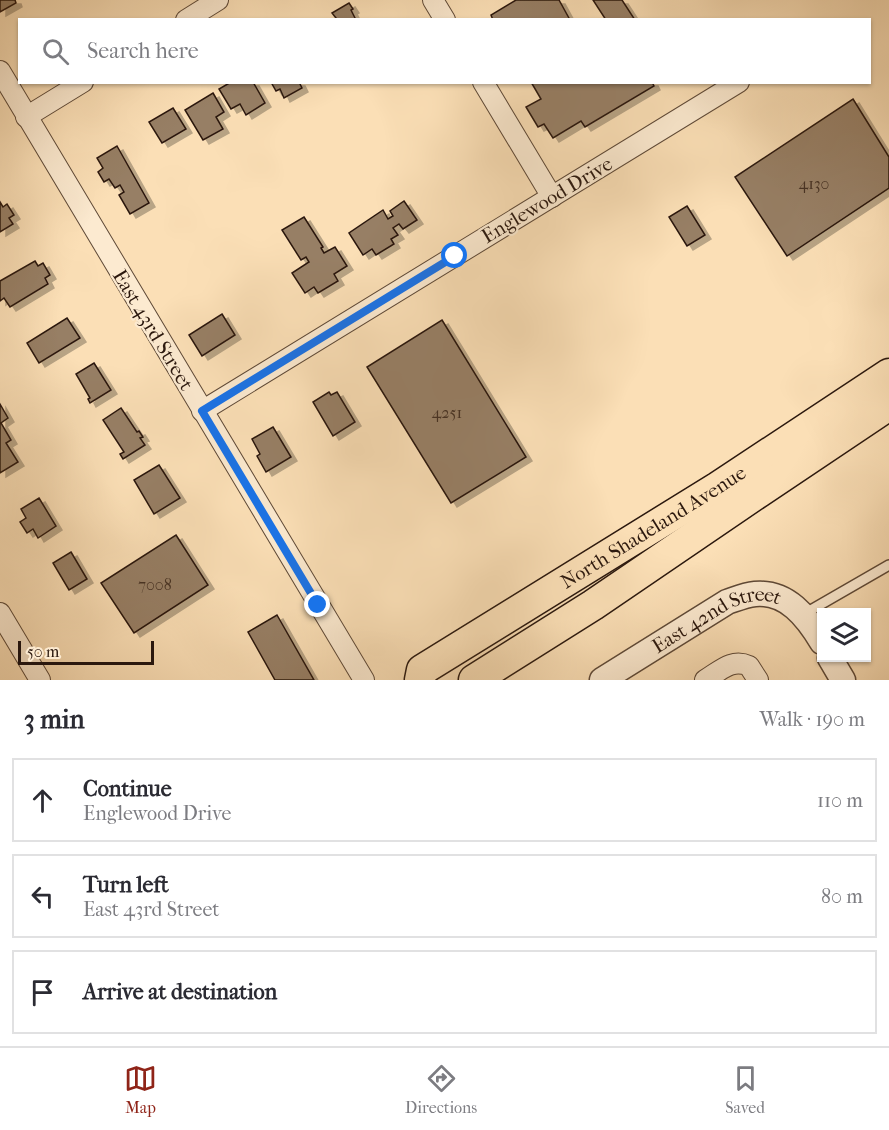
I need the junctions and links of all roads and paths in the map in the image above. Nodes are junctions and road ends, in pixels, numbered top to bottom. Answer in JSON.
{"nodes":[{"id":1,"x":218,"y":0,"type":"edge"},
{"id":2,"x":433,"y":0,"type":"edge"},
{"id":3,"x":189,"y":18,"type":"edge"},
{"id":4,"x":444,"y":18,"type":"edge"},
{"id":5,"x":0,"y":71,"type":"edge"},
{"id":6,"x":80,"y":84,"type":"edge"},
{"id":7,"x":484,"y":84,"type":"edge"},
{"id":8,"x":737,"y":84,"type":"edge"},
{"id":9,"x":26,"y":117,"type":"junction"},
{"id":10,"x":552,"y":197,"type":"junction"},
{"id":11,"x":889,"y":374,"type":"edge"},
{"id":12,"x":889,"y":405,"type":"edge"},
{"id":13,"x":202,"y":411,"type":"junction"},
{"id":14,"x":889,"y":565,"type":"edge"},
{"id":15,"x":0,"y":613,"type":"edge"},
{"id":16,"x":802,"y":615,"type":"junction"},
{"id":17,"x":817,"y":635,"type":"edge"},
{"id":18,"x":833,"y":662,"type":"edge"},
{"id":19,"x":40,"y":680,"type":"edge"},
{"id":20,"x":363,"y":680,"type":"edge"},
{"id":21,"x":420,"y":680,"type":"edge"},
{"id":22,"x":474,"y":680,"type":"edge"},
{"id":23,"x":602,"y":680,"type":"edge"},
{"id":24,"x":705,"y":680,"type":"edge"},
{"id":25,"x":758,"y":680,"type":"edge"},
{"id":26,"x":843,"y":680,"type":"edge"}],
"edges":[{"from":1,"to":3,"type":"street"},
{"from":2,"to":4,"type":"street"},
{"from":5,"to":9,"type":"street","name":"East 43rd Street"},
{"from":6,"to":9,"type":"street"},
{"from":7,"to":10,"type":"street"},
{"from":8,"to":10,"type":"street","name":"Englewood Drive"},
{"from":9,"to":13,"type":"street","name":"East 43rd Street"},
{"from":10,"to":13,"type":"street","name":"Englewood Drive"},
{"from":11,"to":21,"type":"main road","name":"North Shadeland Avenue"},
{"from":12,"to":22,"type":"main road","name":"North Shadeland Avenue"},
{"from":13,"to":20,"type":"street","name":"East 43rd Street"},
{"from":14,"to":16,"type":"lane"},
{"from":15,"to":19,"type":"street"},
{"from":16,"to":17,"type":"street","name":"East 42nd Street"},
{"from":16,"to":23,"type":"street","name":"East 42nd Street"},
{"from":18,"to":26,"type":"street"},
{"from":24,"to":25,"type":"street"}]}
